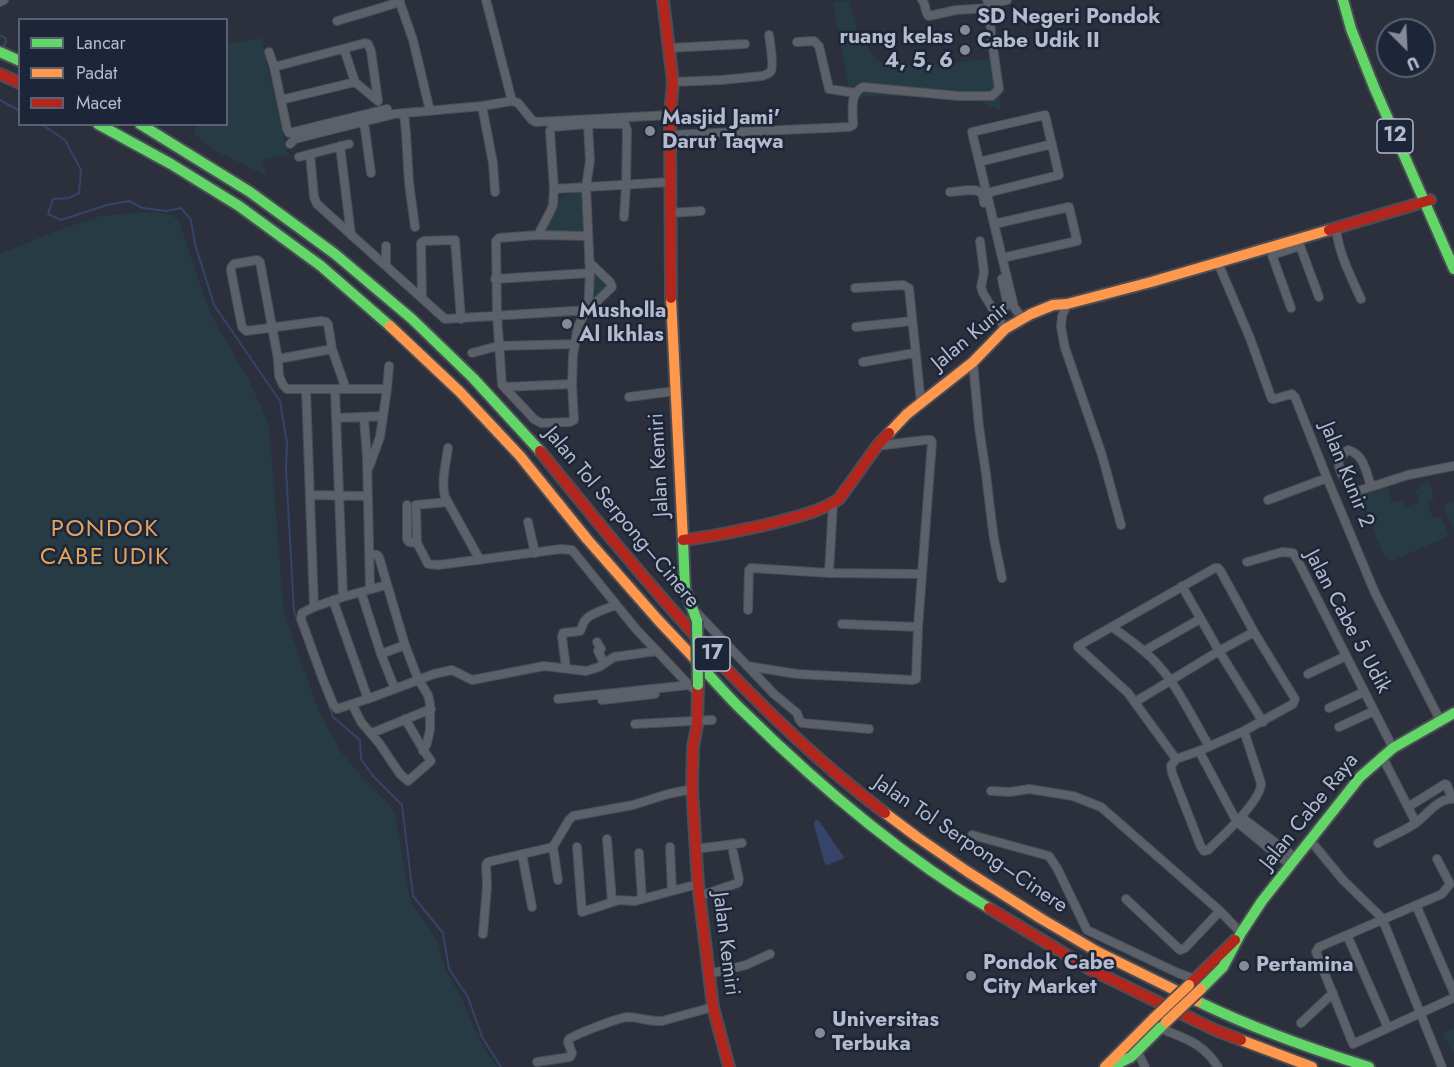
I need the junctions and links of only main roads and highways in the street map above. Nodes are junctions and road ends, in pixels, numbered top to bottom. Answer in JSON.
{"nodes":[{"id":1,"x":663,"y":0,"type":"edge"},
{"id":2,"x":1343,"y":0,"type":"edge"},
{"id":3,"x":1350,"y":0,"type":"edge"},
{"id":4,"x":0,"y":52,"type":"edge"},
{"id":5,"x":16,"y":59,"type":"edge"},
{"id":6,"x":0,"y":74,"type":"edge"},
{"id":7,"x":18,"y":82,"type":"edge"},
{"id":8,"x":102,"y":126,"type":"edge"},
{"id":9,"x":143,"y":126,"type":"edge"},
{"id":10,"x":1427,"y":201,"type":"junction"},
{"id":11,"x":1454,"y":247,"type":"edge"},
{"id":12,"x":1454,"y":269,"type":"edge"},
{"id":13,"x":683,"y":540,"type":"junction"},
{"id":14,"x":1454,"y":713,"type":"edge"},
{"id":15,"x":1241,"y":933,"type":"junction"},
{"id":16,"x":729,"y":1067,"type":"edge"},
{"id":17,"x":1105,"y":1067,"type":"edge"},
{"id":18,"x":1111,"y":1067,"type":"edge"},
{"id":19,"x":1312,"y":1067,"type":"edge"},
{"id":20,"x":1369,"y":1067,"type":"edge"}],
"edges":[{"from":1,"to":13,"type":"main road","name":"Jalan Kemiri"},
{"from":2,"to":10,"type":"main road","number":"12"},
{"from":3,"to":10,"type":"main road","number":"12"},
{"from":4,"to":5,"type":"main road"},
{"from":6,"to":7,"type":"main road"},
{"from":8,"to":19,"type":"main road","name":"Jalan Tol Serpong–Cinere","number":"17"},
{"from":9,"to":20,"type":"main road","name":"Jalan Tol Serpong–Cinere","number":"17"},
{"from":10,"to":11,"type":"main road","number":"12"},
{"from":10,"to":12,"type":"main road","number":"12"},
{"from":10,"to":13,"type":"main road","name":"Jalan Kunir"},
{"from":13,"to":16,"type":"main road","name":"Jalan Kemiri","bridge":true},
{"from":14,"to":15,"type":"main road","name":"Jalan Cabe Raya"},
{"from":15,"to":17,"type":"main road","name":"Jalan Cabe Raya","bridge":true},
{"from":15,"to":18,"type":"main road","name":"Jalan Cabe Raya","bridge":true}]}
